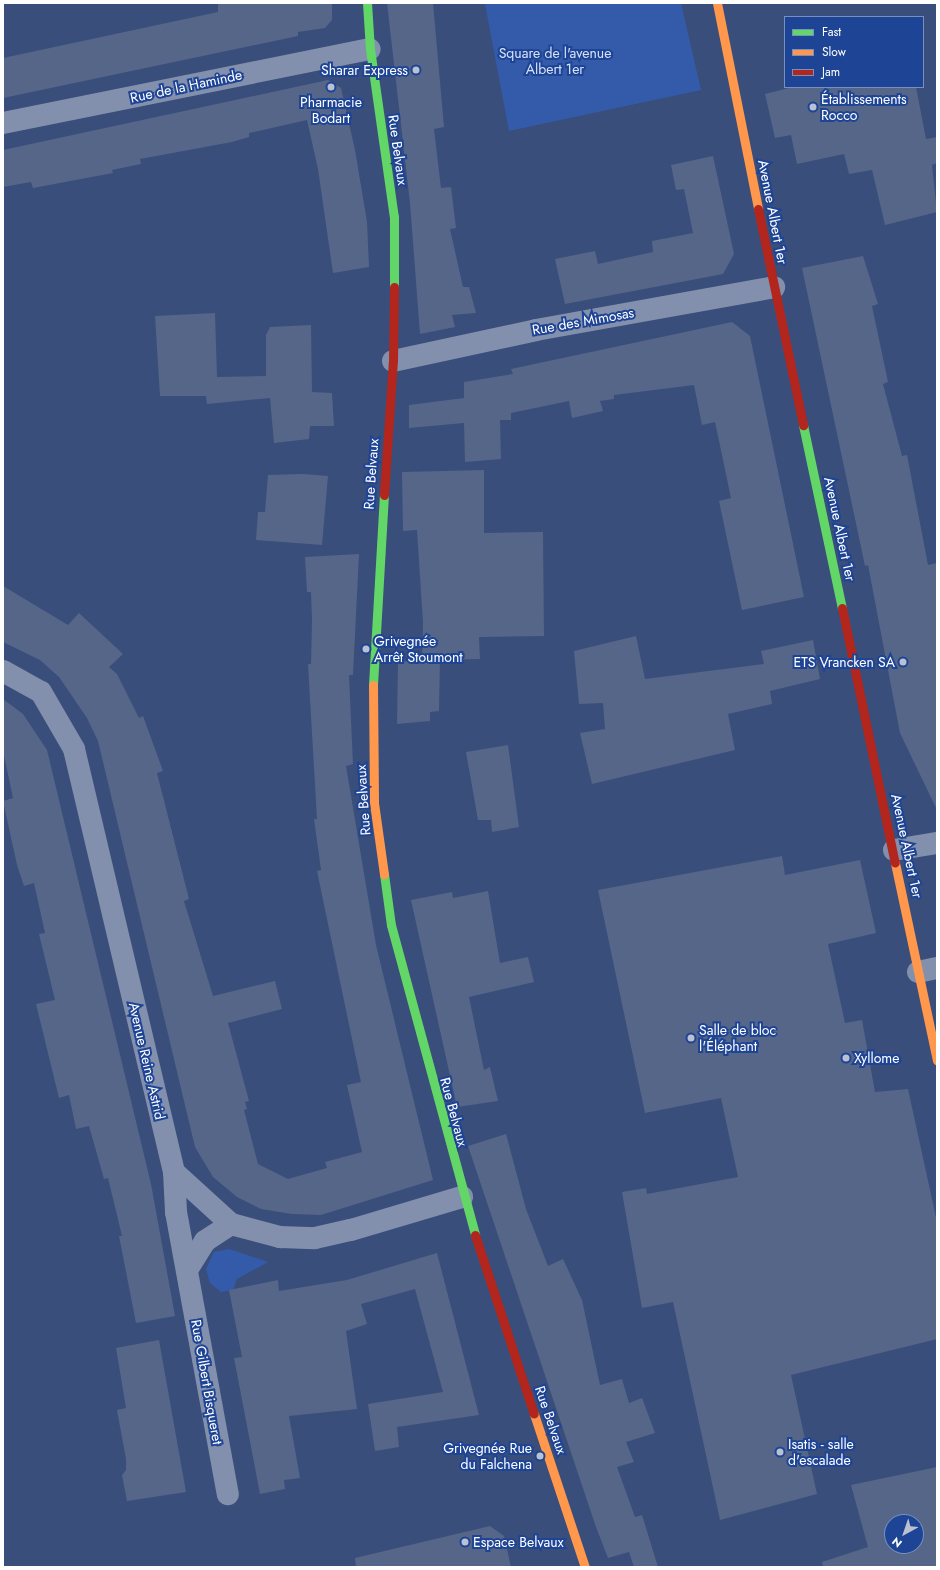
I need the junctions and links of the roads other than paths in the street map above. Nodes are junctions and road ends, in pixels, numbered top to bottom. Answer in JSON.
{"nodes":[{"id":1,"x":367,"y":3,"type":"edge"},
{"id":2,"x":717,"y":3,"type":"edge"},
{"id":3,"x":370,"y":49,"type":"junction"},
{"id":4,"x":3,"y":124,"type":"edge"},
{"id":5,"x":774,"y":287,"type":"junction"},
{"id":6,"x":393,"y":361,"type":"junction"},
{"id":7,"x":3,"y":670,"type":"edge"},
{"id":8,"x":937,"y":843,"type":"edge"},
{"id":9,"x":894,"y":850,"type":"junction"},
{"id":10,"x":928,"y":970,"type":"edge"},
{"id":11,"x":937,"y":1061,"type":"edge"},
{"id":12,"x":174,"y":1172,"type":"junction"},
{"id":13,"x":462,"y":1197,"type":"junction"},
{"id":14,"x":231,"y":1224,"type":"junction"},
{"id":15,"x":187,"y":1270,"type":"junction"},
{"id":16,"x":228,"y":1494,"type":"dead end"},
{"id":17,"x":585,"y":1567,"type":"edge"}],
"edges":[{"from":1,"to":3,"type":"street","name":"Rue Belvaux"},
{"from":2,"to":5,"type":"street","name":"Avenue Albert 1er"},
{"from":3,"to":4,"type":"street","name":"Rue de la Haminde"},
{"from":3,"to":6,"type":"street","name":"Rue Belvaux"},
{"from":5,"to":6,"type":"street","name":"Rue des Mimosas"},
{"from":5,"to":9,"type":"street","name":"Avenue Albert 1er"},
{"from":6,"to":13,"type":"street","name":"Rue Belvaux"},
{"from":7,"to":12,"type":"street","name":"Avenue Reine Astrid"},
{"from":8,"to":9,"type":"street"},
{"from":9,"to":10,"type":"street","name":"Avenue Albert 1er"},
{"from":10,"to":11,"type":"street","name":"Avenue Albert 1er"},
{"from":12,"to":14,"type":"street"},
{"from":12,"to":15,"type":"street","name":"Rue Gilbert Bisqueret"},
{"from":13,"to":14,"type":"street"},
{"from":13,"to":17,"type":"street","name":"Rue Belvaux"},
{"from":14,"to":15,"type":"street"},
{"from":15,"to":16,"type":"street","name":"Rue Gilbert Bisqueret"}]}
